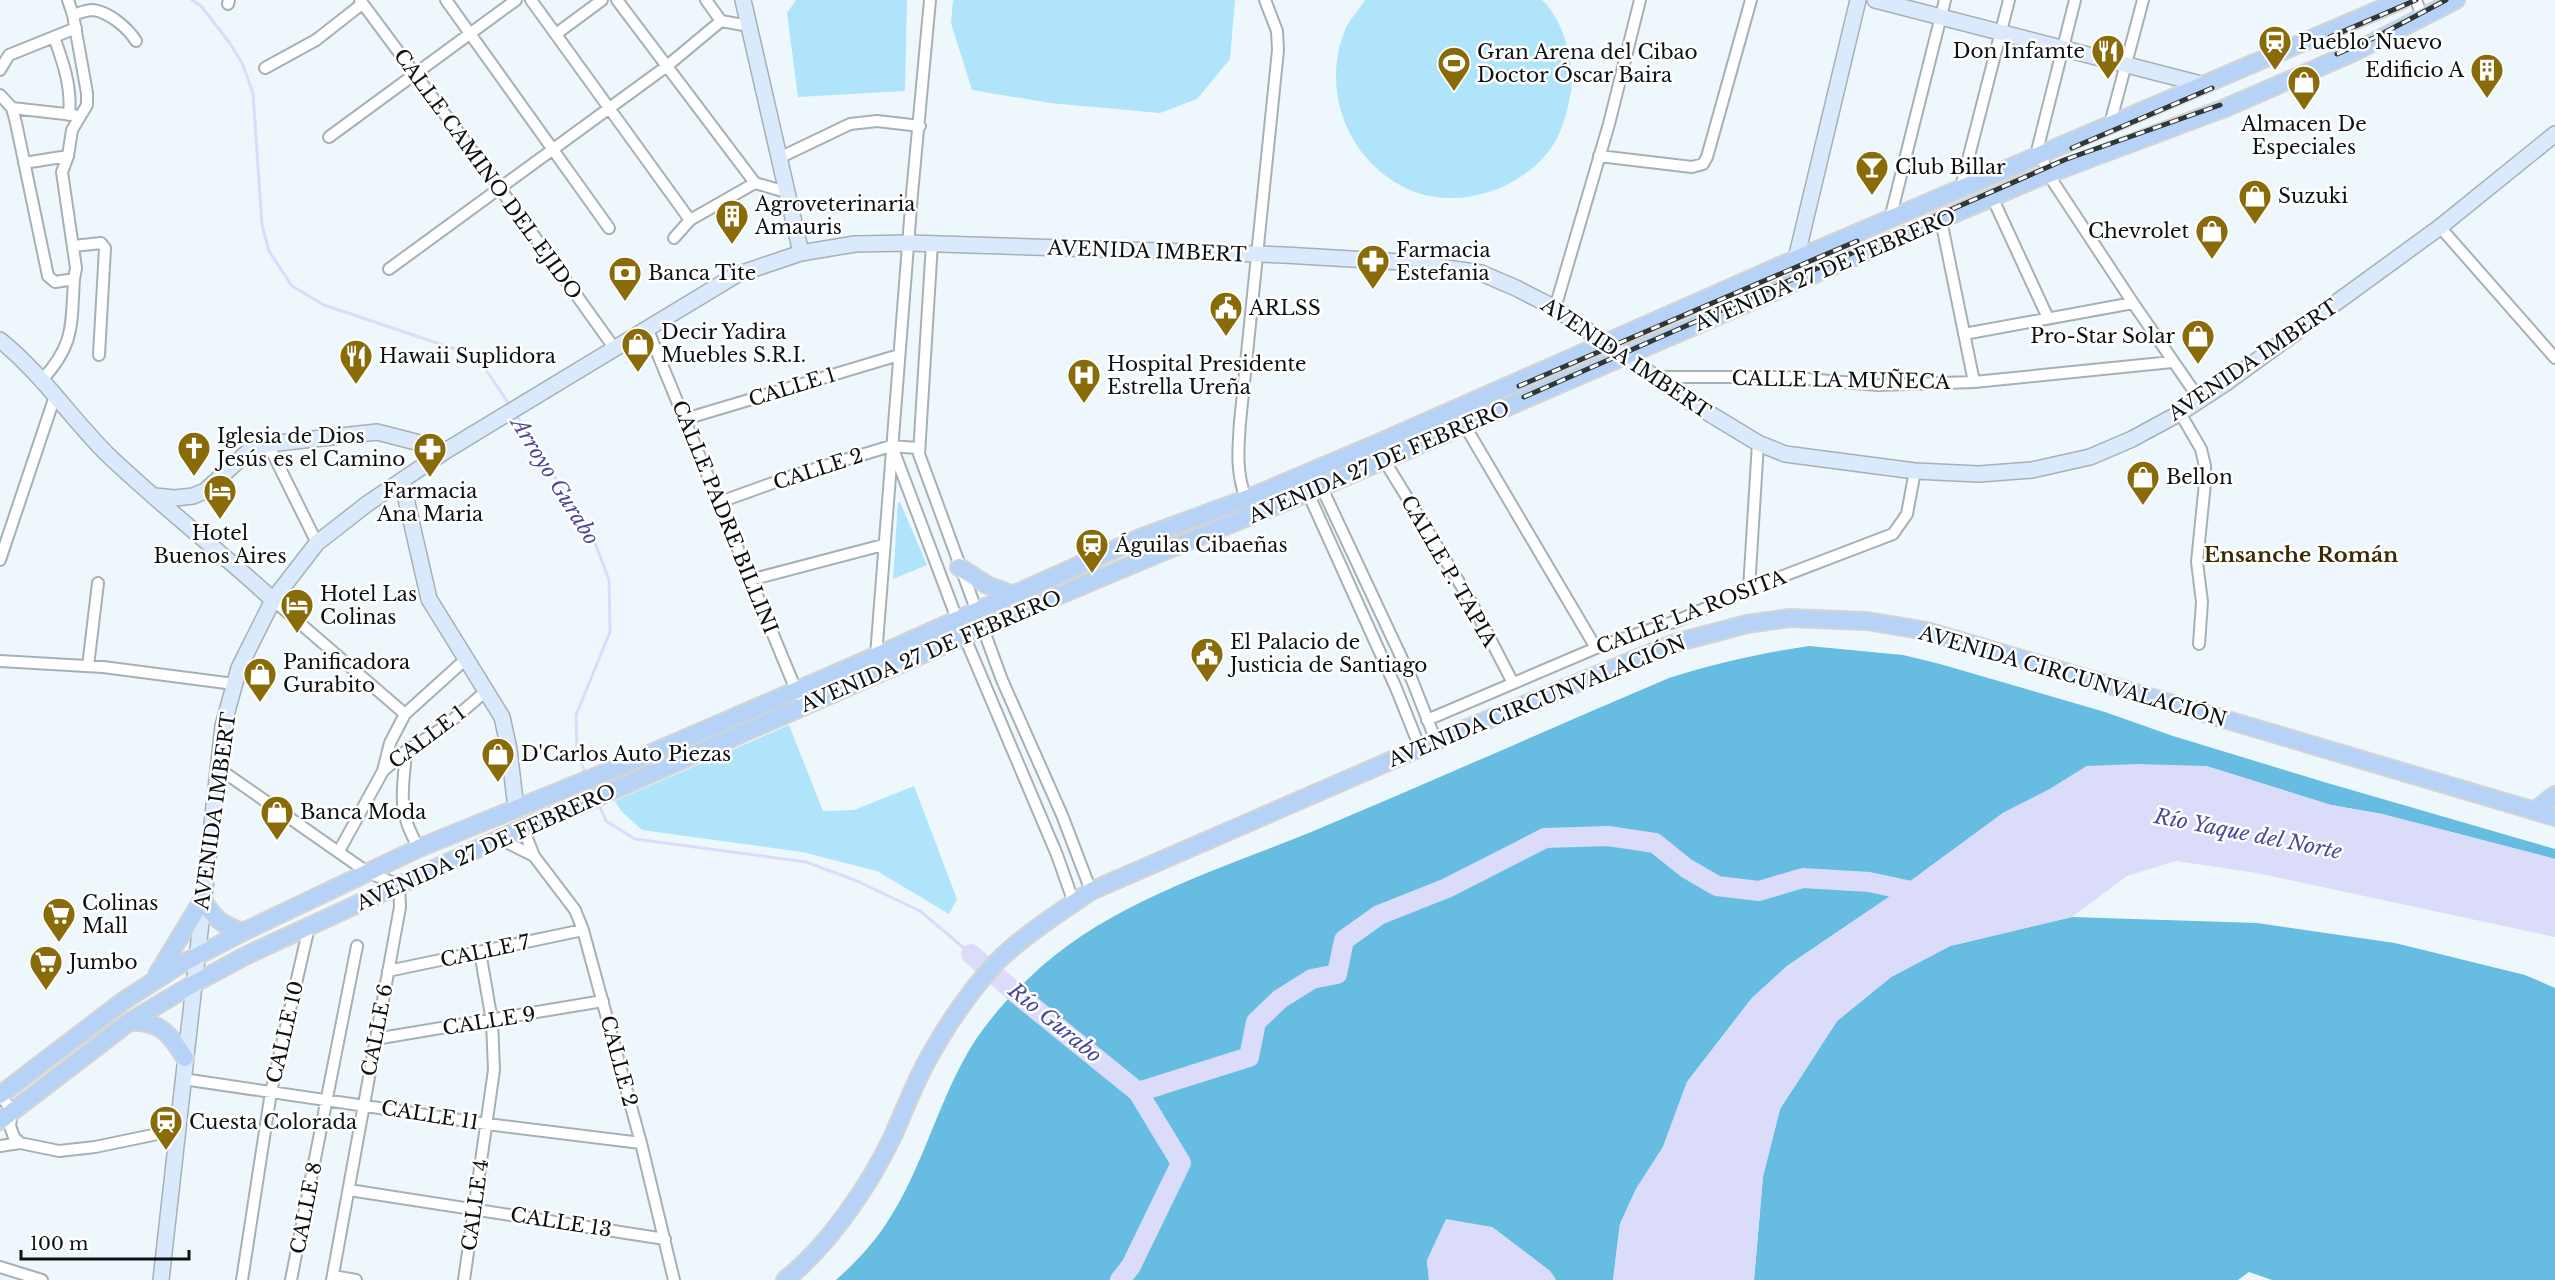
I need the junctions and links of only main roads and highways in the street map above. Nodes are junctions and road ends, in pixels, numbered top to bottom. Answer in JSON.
{"nodes":[{"id":1,"x":743,"y":0,"type":"edge"},
{"id":2,"x":1858,"y":0,"type":"edge"},
{"id":3,"x":1875,"y":0,"type":"edge"},
{"id":4,"x":2402,"y":0,"type":"edge"},
{"id":5,"x":2456,"y":0,"type":"edge"},
{"id":6,"x":2201,"y":84,"type":"junction"},
{"id":7,"x":2555,"y":134,"type":"edge"},
{"id":8,"x":801,"y":253,"type":"junction"},
{"id":9,"x":1796,"y":259,"type":"junction"},
{"id":10,"x":1802,"y":278,"type":"junction"},
{"id":11,"x":0,"y":340,"type":"edge"},
{"id":12,"x":1606,"y":343,"type":"junction"},
{"id":13,"x":1625,"y":358,"type":"junction"},
{"id":14,"x":447,"y":450,"type":"junction"},
{"id":15,"x":402,"y":481,"type":"junction"},
{"id":16,"x":155,"y":496,"type":"junction"},
{"id":17,"x":959,"y":567,"type":"road end"},
{"id":18,"x":1011,"y":594,"type":"junction"},
{"id":19,"x":273,"y":600,"type":"junction"},
{"id":20,"x":2555,"y":795,"type":"edge"},
{"id":21,"x":516,"y":809,"type":"junction"},
{"id":22,"x":2534,"y":810,"type":"junction"},
{"id":23,"x":2555,"y":817,"type":"edge"},
{"id":24,"x":203,"y":899,"type":"junction"},
{"id":25,"x":243,"y":932,"type":"junction"},
{"id":26,"x":197,"y":956,"type":"junction"},
{"id":27,"x":154,"y":980,"type":"junction"},
{"id":28,"x":195,"y":982,"type":"junction"},
{"id":29,"x":129,"y":1022,"type":"junction"},
{"id":30,"x":185,"y":1058,"type":"junction"},
{"id":31,"x":0,"y":1095,"type":"edge"},
{"id":32,"x":6,"y":1116,"type":"edge"},
{"id":33,"x":161,"y":1280,"type":"edge"},
{"id":34,"x":785,"y":1280,"type":"edge"}],
"edges":[{"from":1,"to":8,"type":"main road"},
{"from":2,"to":9,"type":"main road"},
{"from":3,"to":6,"type":"main road"},
{"from":4,"to":6,"type":"main road","name":"AVENIDA 27 DE FEBRERO"},
{"from":5,"to":10,"type":"main road","name":"AVENIDA 27 DE FEBRERO"},
{"from":6,"to":9,"type":"main road","name":"AVENIDA 27 DE FEBRERO"},
{"from":7,"to":13,"type":"main road","name":"AVENIDA IMBERT"},
{"from":8,"to":12,"type":"main road","name":"AVENIDA IMBERT"},
{"from":8,"to":14,"type":"main road","name":"AVENIDA IMBERT"},
{"from":9,"to":10,"type":"main road"},
{"from":9,"to":12,"type":"main road","name":"AVENIDA 27 DE FEBRERO"},
{"from":10,"to":13,"type":"main road","name":"AVENIDA 27 DE FEBRERO"},
{"from":11,"to":16,"type":"main road"},
{"from":12,"to":13,"type":"main road","name":"AVENIDA IMBERT"},
{"from":12,"to":18,"type":"main road","name":"AVENIDA 27 DE FEBRERO"},
{"from":13,"to":28,"type":"main road","name":"AVENIDA 27 DE FEBRERO"},
{"from":14,"to":15,"type":"main road","name":"AVENIDA IMBERT"},
{"from":14,"to":16,"type":"main road"},
{"from":15,"to":19,"type":"main road","name":"AVENIDA IMBERT"},
{"from":15,"to":21,"type":"main road"},
{"from":16,"to":19,"type":"main road"},
{"from":17,"to":18,"type":"main road"},
{"from":18,"to":21,"type":"main road","name":"AVENIDA 27 DE FEBRERO"},
{"from":19,"to":24,"type":"main road","name":"AVENIDA IMBERT"},
{"from":20,"to":22,"type":"main road"},
{"from":21,"to":25,"type":"main road","name":"AVENIDA 27 DE FEBRERO"},
{"from":22,"to":23,"type":"main road","name":"AVENIDA CIRCUNVALACIÓN"},
{"from":22,"to":34,"type":"main road","name":"AVENIDA CIRCUNVALACIÓN"},
{"from":24,"to":25,"type":"main road"},
{"from":24,"to":26,"type":"main road","name":"AVENIDA IMBERT"},
{"from":24,"to":27,"type":"main road"},
{"from":25,"to":26,"type":"main road","name":"AVENIDA 27 DE FEBRERO"},
{"from":26,"to":27,"type":"main road","name":"AVENIDA 27 DE FEBRERO"},
{"from":26,"to":28,"type":"main road","name":"AVENIDA IMBERT"},
{"from":27,"to":31,"type":"main road","name":"AVENIDA 27 DE FEBRERO"},
{"from":28,"to":29,"type":"main road","name":"AVENIDA 27 DE FEBRERO"},
{"from":28,"to":30,"type":"main road","name":"AVENIDA IMBERT"},
{"from":29,"to":30,"type":"main road"},
{"from":29,"to":32,"type":"main road","name":"AVENIDA 27 DE FEBRERO"},
{"from":30,"to":33,"type":"main road","name":"AVENIDA IMBERT"}]}
